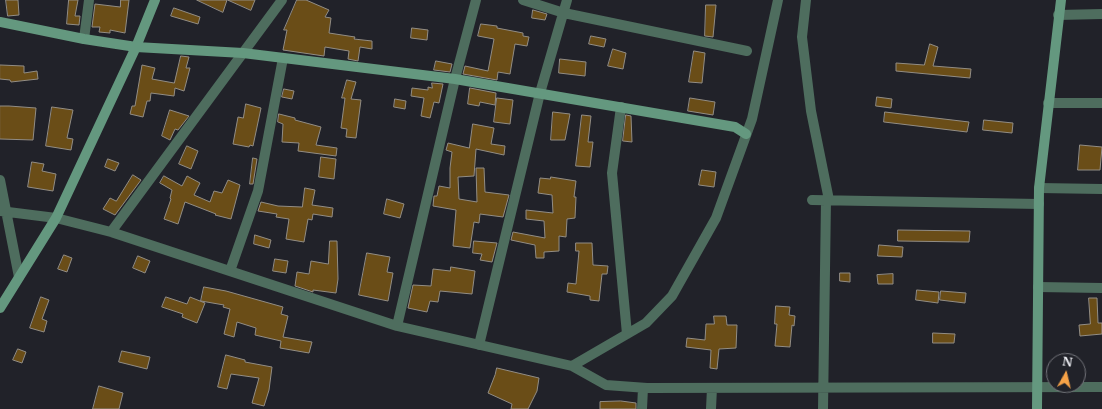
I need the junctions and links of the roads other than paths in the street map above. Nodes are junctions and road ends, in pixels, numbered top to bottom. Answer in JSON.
{"nodes":[{"id":1,"x":89,"y":0,"type":"edge"},
{"id":2,"x":156,"y":0,"type":"edge"},
{"id":3,"x":282,"y":0,"type":"edge"},
{"id":4,"x":476,"y":0,"type":"edge"},
{"id":5,"x":523,"y":0,"type":"edge"},
{"id":6,"x":567,"y":0,"type":"edge"},
{"id":7,"x":778,"y":0,"type":"edge"},
{"id":8,"x":806,"y":0,"type":"edge"},
{"id":9,"x":1061,"y":0,"type":"edge"},
{"id":10,"x":564,"y":13,"type":"junction"},
{"id":11,"x":1102,"y":14,"type":"edge"},
{"id":12,"x":1058,"y":15,"type":"junction"},
{"id":13,"x":0,"y":22,"type":"edge"},
{"id":14,"x":84,"y":39,"type":"junction"},
{"id":15,"x":136,"y":47,"type":"junction"},
{"id":16,"x":747,"y":51,"type":"dead end"},
{"id":17,"x":243,"y":53,"type":"junction"},
{"id":18,"x":283,"y":58,"type":"junction"},
{"id":19,"x":455,"y":79,"type":"junction"},
{"id":20,"x":540,"y":93,"type":"junction"},
{"id":21,"x":1048,"y":103,"type":"junction"},
{"id":22,"x":1102,"y":103,"type":"edge"},
{"id":23,"x":621,"y":107,"type":"junction"},
{"id":24,"x":746,"y":134,"type":"junction"},
{"id":25,"x":0,"y":180,"type":"edge"},
{"id":26,"x":1039,"y":188,"type":"junction"},
{"id":27,"x":1102,"y":189,"type":"edge"},
{"id":28,"x":812,"y":200,"type":"dead end"},
{"id":29,"x":828,"y":200,"type":"junction"},
{"id":30,"x":1039,"y":204,"type":"junction"},
{"id":31,"x":3,"y":212,"type":"edge"},
{"id":32,"x":56,"y":218,"type":"junction"},
{"id":33,"x":111,"y":232,"type":"junction"},
{"id":34,"x":230,"y":271,"type":"junction"},
{"id":35,"x":19,"y":277,"type":"junction"},
{"id":36,"x":1038,"y":288,"type":"junction"},
{"id":37,"x":1102,"y":288,"type":"edge"},
{"id":38,"x":0,"y":308,"type":"edge"},
{"id":39,"x":397,"y":326,"type":"junction"},
{"id":40,"x":626,"y":334,"type":"junction"},
{"id":41,"x":479,"y":345,"type":"junction"},
{"id":42,"x":572,"y":366,"type":"junction"},
{"id":43,"x":1102,"y":387,"type":"edge"},
{"id":44,"x":643,"y":388,"type":"junction"},
{"id":45,"x":712,"y":388,"type":"junction"},
{"id":46,"x":823,"y":388,"type":"junction"},
{"id":47,"x":1036,"y":388,"type":"junction"},
{"id":48,"x":642,"y":409,"type":"edge"},
{"id":49,"x":712,"y":409,"type":"edge"},
{"id":50,"x":823,"y":409,"type":"edge"},
{"id":51,"x":1037,"y":409,"type":"edge"}],
"edges":[{"from":1,"to":14,"type":"street"},
{"from":2,"to":15,"type":"street"},
{"from":3,"to":17,"type":"street"},
{"from":4,"to":19,"type":"street"},
{"from":5,"to":10,"type":"street"},
{"from":6,"to":10,"type":"street"},
{"from":7,"to":24,"type":"street"},
{"from":8,"to":29,"type":"street"},
{"from":9,"to":12,"type":"street"},
{"from":10,"to":16,"type":"street"},
{"from":10,"to":20,"type":"street"},
{"from":11,"to":12,"type":"street"},
{"from":12,"to":21,"type":"street"},
{"from":13,"to":14,"type":"street"},
{"from":14,"to":15,"type":"street"},
{"from":15,"to":17,"type":"street"},
{"from":15,"to":32,"type":"street"},
{"from":17,"to":18,"type":"street"},
{"from":17,"to":33,"type":"street"},
{"from":18,"to":19,"type":"street"},
{"from":18,"to":34,"type":"street"},
{"from":19,"to":20,"type":"street"},
{"from":19,"to":39,"type":"street"},
{"from":20,"to":23,"type":"street"},
{"from":20,"to":41,"type":"street"},
{"from":21,"to":22,"type":"street"},
{"from":21,"to":26,"type":"street"},
{"from":23,"to":24,"type":"street"},
{"from":23,"to":40,"type":"street"},
{"from":24,"to":40,"type":"street"},
{"from":25,"to":31,"type":"street"},
{"from":26,"to":27,"type":"street"},
{"from":26,"to":30,"type":"street"},
{"from":28,"to":29,"type":"street"},
{"from":29,"to":30,"type":"street"},
{"from":29,"to":46,"type":"street"},
{"from":30,"to":36,"type":"street"},
{"from":31,"to":32,"type":"street"},
{"from":31,"to":35,"type":"street"},
{"from":32,"to":33,"type":"street"},
{"from":32,"to":35,"type":"street"},
{"from":33,"to":34,"type":"street"},
{"from":34,"to":39,"type":"street"},
{"from":35,"to":38,"type":"street"},
{"from":36,"to":37,"type":"street"},
{"from":36,"to":47,"type":"street"},
{"from":39,"to":41,"type":"street"},
{"from":40,"to":42,"type":"street"},
{"from":41,"to":42,"type":"street"},
{"from":42,"to":44,"type":"street"},
{"from":43,"to":47,"type":"street"},
{"from":44,"to":45,"type":"street"},
{"from":44,"to":48,"type":"street"},
{"from":45,"to":46,"type":"street"},
{"from":45,"to":49,"type":"street"},
{"from":46,"to":47,"type":"street"},
{"from":46,"to":50,"type":"street"},
{"from":47,"to":51,"type":"street"}]}
